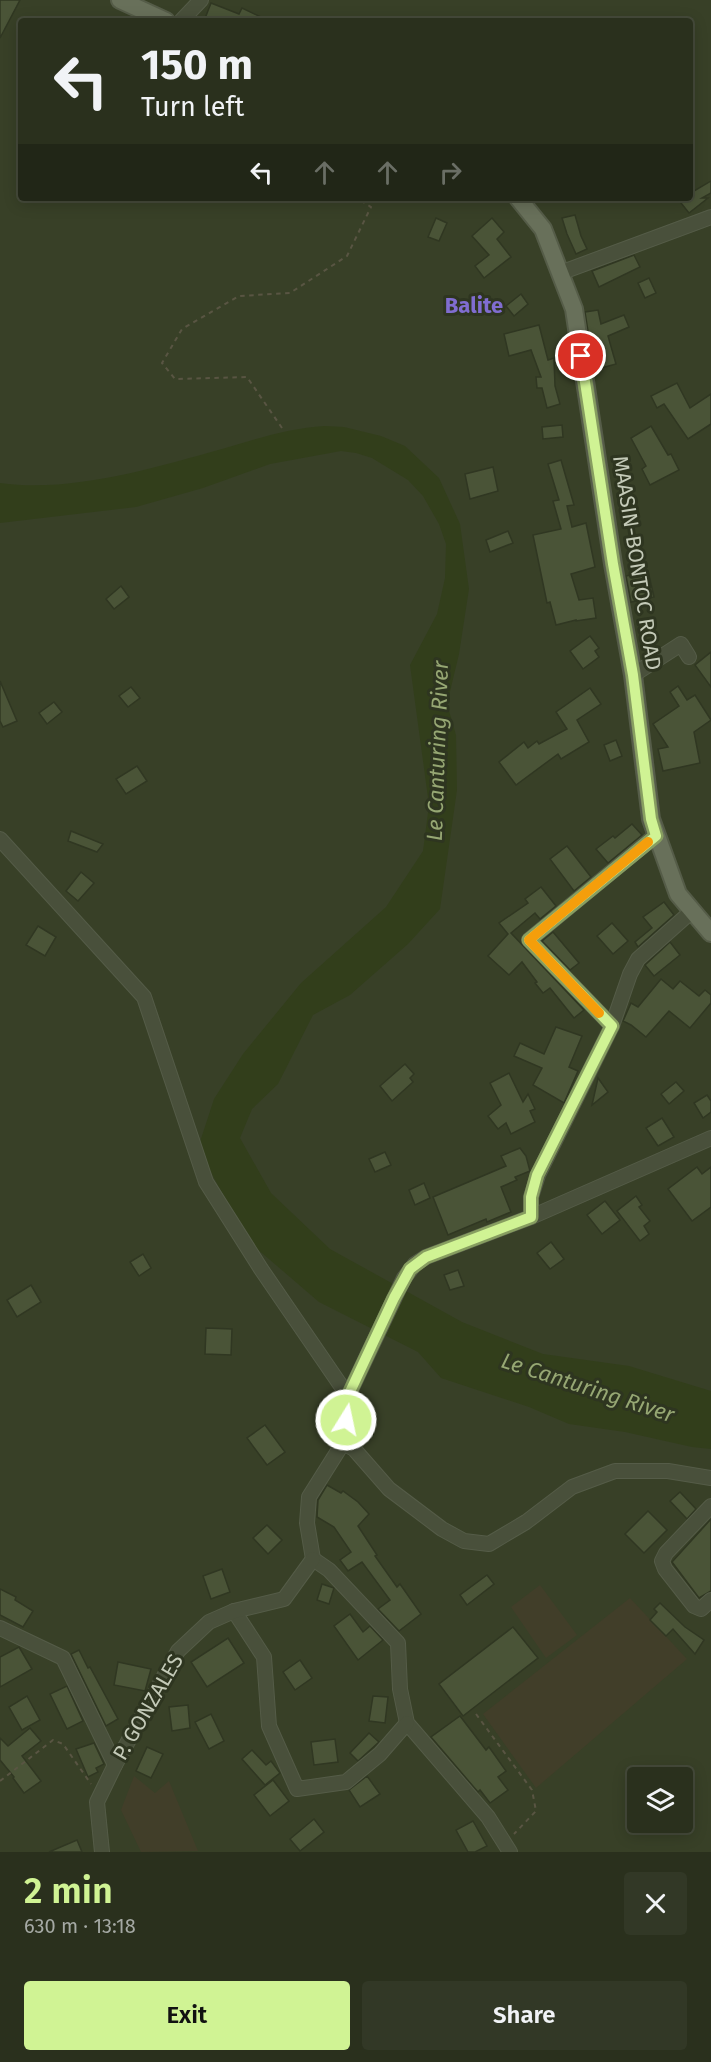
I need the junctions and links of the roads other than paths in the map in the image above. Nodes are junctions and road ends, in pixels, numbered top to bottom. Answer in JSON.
{"nodes":[{"id":1,"x":120,"y":0,"type":"edge"},
{"id":2,"x":201,"y":0,"type":"edge"},
{"id":3,"x":159,"y":18,"type":"edge"},
{"id":4,"x":184,"y":18,"type":"edge"},
{"id":5,"x":520,"y":201,"type":"edge"},
{"id":6,"x":711,"y":217,"type":"edge"},
{"id":7,"x":560,"y":273,"type":"junction"},
{"id":8,"x":689,"y":657,"type":"dead end"},
{"id":9,"x":633,"y":675,"type":"junction"},
{"id":10,"x":656,"y":836,"type":"junction"},
{"id":11,"x":0,"y":839,"type":"edge"},
{"id":12,"x":692,"y":911,"type":"junction"},
{"id":13,"x":711,"y":933,"type":"edge"},
{"id":14,"x":612,"y":1026,"type":"junction"},
{"id":15,"x":711,"y":1138,"type":"edge"},
{"id":16,"x":531,"y":1217,"type":"junction"},
{"id":17,"x":348,"y":1396,"type":"junction"},
{"id":18,"x":343,"y":1443,"type":"junction"},
{"id":19,"x":711,"y":1478,"type":"edge"},
{"id":20,"x":711,"y":1506,"type":"edge"},
{"id":21,"x":313,"y":1559,"type":"junction"},
{"id":22,"x":711,"y":1600,"type":"edge"},
{"id":23,"x":234,"y":1611,"type":"junction"},
{"id":24,"x":0,"y":1628,"type":"edge"},
{"id":25,"x":407,"y":1723,"type":"junction"},
{"id":26,"x":115,"y":1765,"type":"junction"},
{"id":27,"x":508,"y":1848,"type":"edge"},
{"id":28,"x":102,"y":1852,"type":"edge"}],
"edges":[{"from":1,"to":3,"type":"main road"},
{"from":2,"to":4,"type":"street"},
{"from":5,"to":7,"type":"main road","name":"MAASIN-BONTOC ROAD"},
{"from":6,"to":7,"type":"street"},
{"from":7,"to":9,"type":"main road","name":"MAASIN-BONTOC ROAD"},
{"from":8,"to":9,"type":"street"},
{"from":9,"to":10,"type":"main road","name":"MAASIN-BONTOC ROAD"},
{"from":10,"to":12,"type":"main road","name":"MAASIN-BONTOC ROAD"},
{"from":10,"to":14,"type":"street"},
{"from":11,"to":17,"type":"street"},
{"from":12,"to":13,"type":"main road","name":"MAASIN-BONTOC ROAD"},
{"from":12,"to":14,"type":"street"},
{"from":14,"to":16,"type":"street"},
{"from":15,"to":16,"type":"street"},
{"from":16,"to":17,"type":"street"},
{"from":17,"to":18,"type":"street"},
{"from":18,"to":19,"type":"street"},
{"from":18,"to":21,"type":"street"},
{"from":20,"to":22,"type":"street"},
{"from":21,"to":23,"type":"street","name":"P. GONZALES"},
{"from":21,"to":25,"type":"street"},
{"from":23,"to":25,"type":"street"},
{"from":23,"to":26,"type":"street","name":"P. GONZALES"},
{"from":24,"to":26,"type":"street"},
{"from":25,"to":27,"type":"street"},
{"from":26,"to":28,"type":"street","name":"P. GONZALES"}]}
